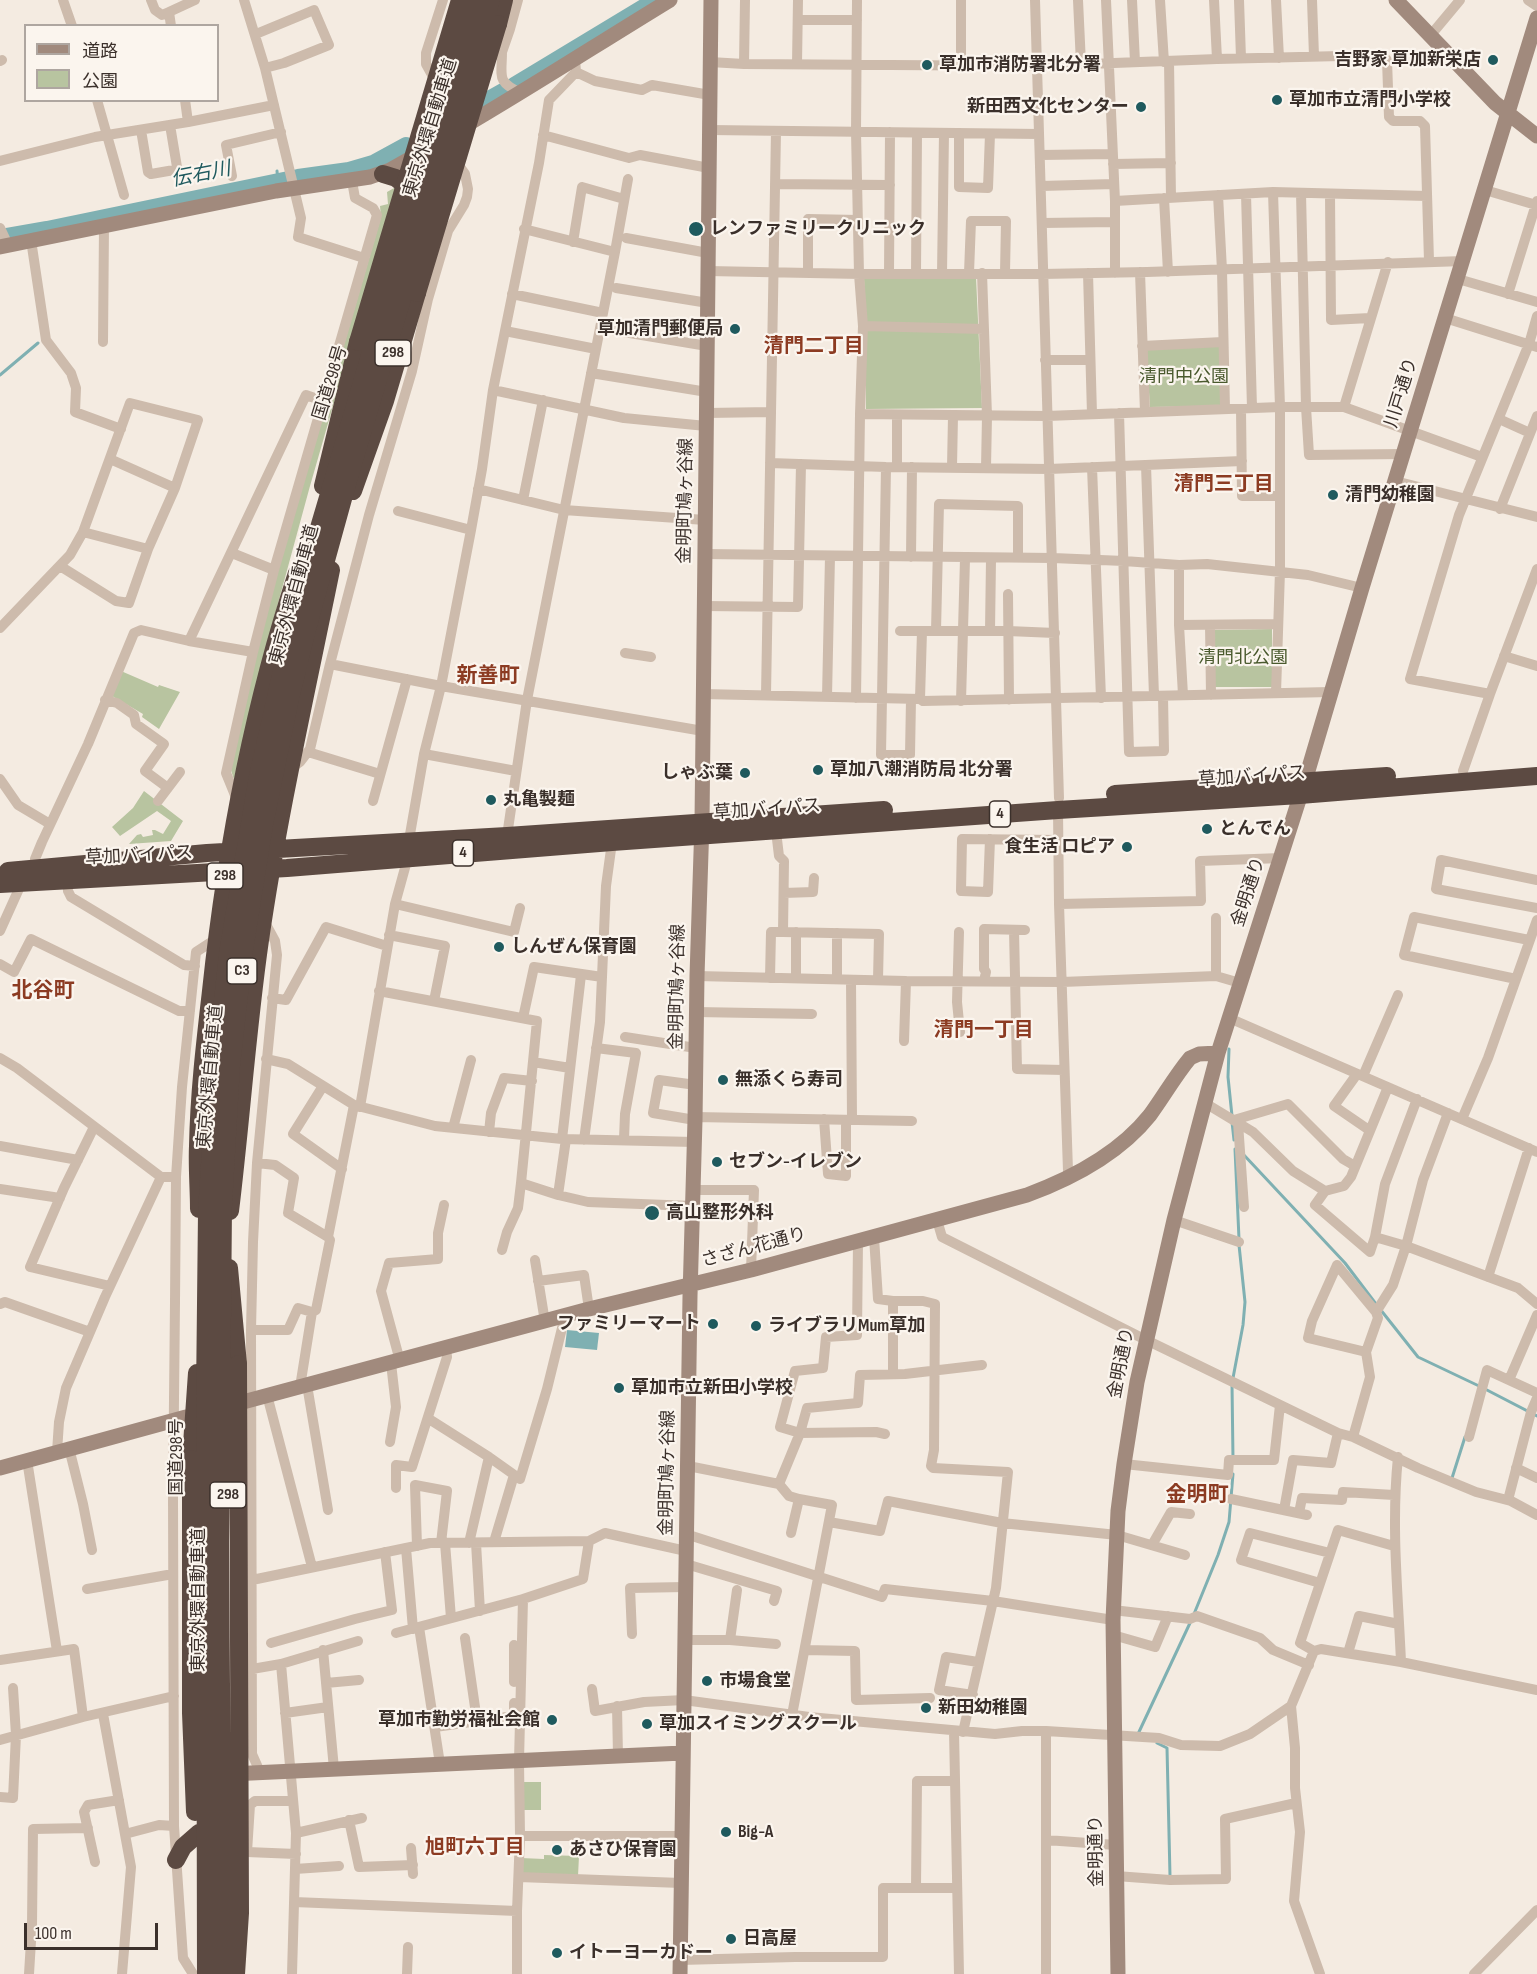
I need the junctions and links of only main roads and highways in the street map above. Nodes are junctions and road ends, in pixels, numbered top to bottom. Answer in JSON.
{"nodes":[{"id":1,"x":460,"y":0,"type":"edge"},
{"id":2,"x":468,"y":0,"type":"edge"},
{"id":3,"x":475,"y":0,"type":"edge"},
{"id":4,"x":491,"y":0,"type":"edge"},
{"id":5,"x":498,"y":0,"type":"edge"},
{"id":6,"x":504,"y":0,"type":"edge"},
{"id":7,"x":382,"y":174,"type":"road end"},
{"id":8,"x":411,"y":190,"type":"junction"},
{"id":9,"x":323,"y":486,"type":"junction"},
{"id":10,"x":351,"y":496,"type":"junction"},
{"id":11,"x":305,"y":552,"type":"junction"},
{"id":12,"x":1537,"y":766,"type":"edge"},
{"id":13,"x":1537,"y":776,"type":"edge"},
{"id":14,"x":249,"y":781,"type":"dead end"},
{"id":15,"x":1302,"y":788,"type":"junction"},
{"id":16,"x":1059,"y":804,"type":"junction"},
{"id":17,"x":701,"y":829,"type":"junction"},
{"id":18,"x":275,"y":849,"type":"junction"},
{"id":19,"x":409,"y":849,"type":"junction"},
{"id":20,"x":229,"y":852,"type":"junction"},
{"id":21,"x":272,"y":869,"type":"junction"},
{"id":22,"x":0,"y":871,"type":"edge"},
{"id":23,"x":225,"y":872,"type":"junction"},
{"id":24,"x":0,"y":884,"type":"edge"},
{"id":25,"x":254,"y":940,"type":"dead end"},
{"id":26,"x":230,"y":1211,"type":"junction"},
{"id":27,"x":229,"y":1268,"type":"junction"},
{"id":28,"x":197,"y":1373,"type":"junction"},
{"id":29,"x":199,"y":1833,"type":"junction"},
{"id":30,"x":176,"y":1860,"type":"road end"},
{"id":31,"x":204,"y":1969,"type":"edge"},
{"id":32,"x":230,"y":1973,"type":"edge"}],
"edges":[{"from":1,"to":9,"type":"highway","bridge":true},
{"from":2,"to":8,"type":"highway","name":"国道298号","number":"298"},
{"from":3,"to":31,"type":"highway","name":"東京外環自動車道","number":"C3","bridge":true},
{"from":4,"to":32,"type":"highway","name":"東京外環自動車道","number":"C3","bridge":true},
{"from":5,"to":10,"type":"highway","number":"298"},
{"from":6,"to":10,"type":"highway","bridge":true},
{"from":7,"to":8,"type":"highway"},
{"from":8,"to":9,"type":"highway","name":"国道298号","number":"298"},
{"from":9,"to":11,"type":"highway","name":"国道298号","number":"298"},
{"from":10,"to":18,"type":"highway","number":"298"},
{"from":11,"to":14,"type":"highway","name":"国道298号","number":"298"},
{"from":11,"to":20,"type":"highway","number":"298"},
{"from":12,"to":15,"type":"highway","name":"草加バイパス","number":"4"},
{"from":13,"to":15,"type":"highway","name":"草加バイパス","number":"4"},
{"from":15,"to":16,"type":"highway","name":"草加バイパス","number":"4"},
{"from":16,"to":17,"type":"highway","name":"草加バイパス","number":"4"},
{"from":16,"to":17,"type":"highway","name":"草加バイパス","number":"4"},
{"from":17,"to":19,"type":"highway","name":"草加バイパス","number":"4"},
{"from":17,"to":19,"type":"highway","name":"草加バイパス","number":"4"},
{"from":18,"to":19,"type":"highway","name":"草加バイパス","number":"4"},
{"from":18,"to":20,"type":"highway","name":"草加バイパス","number":"4"},
{"from":18,"to":21,"type":"highway"},
{"from":19,"to":21,"type":"highway","name":"草加バイパス","number":"4"},
{"from":20,"to":22,"type":"highway","name":"草加バイパス","number":"4"},
{"from":20,"to":23,"type":"highway","number":"298"},
{"from":21,"to":23,"type":"highway","name":"草加バイパス","number":"4"},
{"from":21,"to":26,"type":"highway"},
{"from":23,"to":24,"type":"highway","name":"草加バイパス","number":"4"},
{"from":23,"to":28,"type":"highway","name":"国道298号","number":"298"},
{"from":25,"to":26,"type":"highway","number":"298"},
{"from":26,"to":27,"type":"highway","number":"298"},
{"from":27,"to":32,"type":"highway","number":"298"},
{"from":27,"to":32,"type":"highway","bridge":true},
{"from":28,"to":29,"type":"highway","name":"国道298号","number":"298"},
{"from":28,"to":31,"type":"highway","bridge":true},
{"from":29,"to":30,"type":"highway"},
{"from":29,"to":31,"type":"highway","name":"国道298号","number":"298"}]}
